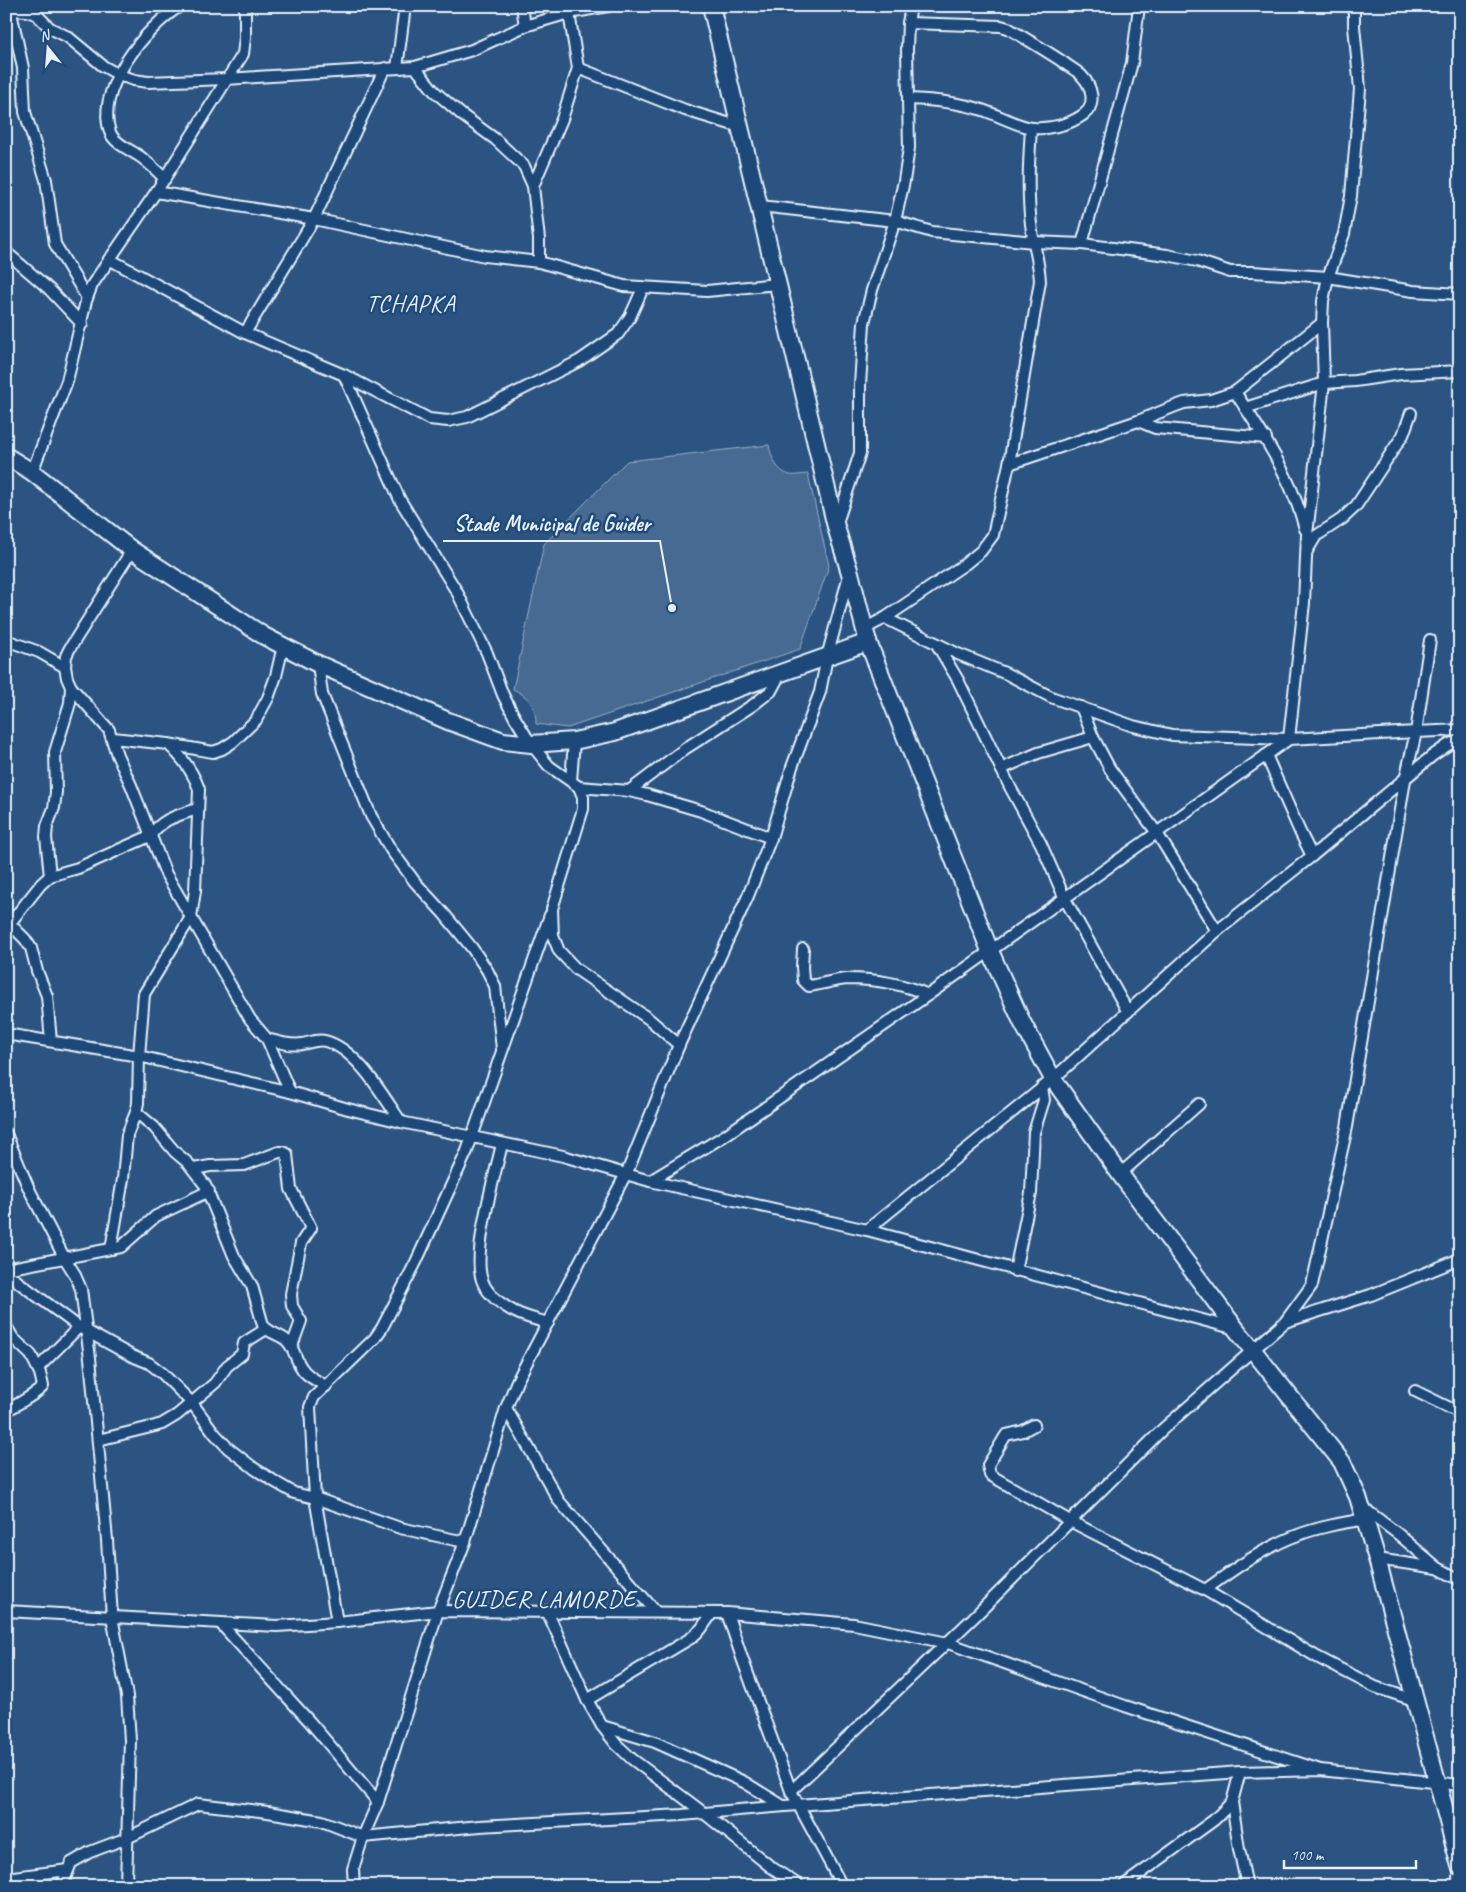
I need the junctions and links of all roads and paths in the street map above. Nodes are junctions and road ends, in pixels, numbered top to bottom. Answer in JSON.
{"nodes":[{"id":1,"x":180,"y":6,"type":"edge"},
{"id":2,"x":244,"y":6,"type":"edge"},
{"id":3,"x":405,"y":6,"type":"edge"},
{"id":4,"x":522,"y":6,"type":"edge"},
{"id":5,"x":608,"y":6,"type":"edge"},
{"id":6,"x":711,"y":6,"type":"edge"},
{"id":7,"x":911,"y":6,"type":"edge"},
{"id":8,"x":1139,"y":6,"type":"edge"},
{"id":9,"x":1354,"y":6,"type":"edge"},
{"id":10,"x":12,"y":8,"type":"edge"},
{"id":11,"x":569,"y":13,"type":"junction"},
{"id":12,"x":908,"y":22,"type":"junction"},
{"id":13,"x":525,"y":26,"type":"junction"},
{"id":14,"x":415,"y":67,"type":"junction"},
{"id":15,"x":385,"y":68,"type":"junction"},
{"id":16,"x":397,"y":68,"type":"junction"},
{"id":17,"x":578,"y":68,"type":"junction"},
{"id":18,"x":119,"y":75,"type":"junction"},
{"id":19,"x":226,"y":79,"type":"junction"},
{"id":20,"x":908,"y":99,"type":"junction"},
{"id":21,"x":740,"y":127,"type":"junction"},
{"id":22,"x":1031,"y":128,"type":"junction"},
{"id":23,"x":165,"y":179,"type":"junction"},
{"id":24,"x":533,"y":186,"type":"junction"},
{"id":25,"x":156,"y":192,"type":"junction"},
{"id":26,"x":760,"y":206,"type":"junction"},
{"id":27,"x":314,"y":219,"type":"junction"},
{"id":28,"x":894,"y":221,"type":"junction"},
{"id":29,"x":1034,"y":242,"type":"junction"},
{"id":30,"x":1082,"y":244,"type":"junction"},
{"id":31,"x":6,"y":252,"type":"edge"},
{"id":32,"x":109,"y":259,"type":"junction"},
{"id":33,"x":539,"y":262,"type":"junction"},
{"id":34,"x":1328,"y":277,"type":"junction"},
{"id":35,"x":777,"y":284,"type":"junction"},
{"id":36,"x":644,"y":288,"type":"junction"},
{"id":37,"x":1460,"y":294,"type":"edge"},
{"id":38,"x":87,"y":298,"type":"junction"},
{"id":39,"x":1322,"y":322,"type":"junction"},
{"id":40,"x":82,"y":324,"type":"junction"},
{"id":41,"x":246,"y":333,"type":"junction"},
{"id":42,"x":1460,"y":371,"type":"edge"},
{"id":43,"x":344,"y":375,"type":"junction"},
{"id":44,"x":1324,"y":383,"type":"junction"},
{"id":45,"x":1235,"y":392,"type":"junction"},
{"id":46,"x":1245,"y":408,"type":"junction"},
{"id":47,"x":1411,"y":413,"type":"dead end"},
{"id":48,"x":1138,"y":421,"type":"junction"},
{"id":49,"x":1266,"y":438,"type":"junction"},
{"id":50,"x":6,"y":456,"type":"edge"},
{"id":51,"x":1009,"y":464,"type":"junction"},
{"id":52,"x":32,"y":472,"type":"junction"},
{"id":53,"x":836,"y":527,"type":"junction"},
{"id":54,"x":1307,"y":535,"type":"junction"},
{"id":55,"x":132,"y":550,"type":"junction"},
{"id":56,"x":1306,"y":552,"type":"junction"},
{"id":57,"x":850,"y":573,"type":"junction"},
{"id":58,"x":886,"y":618,"type":"junction"},
{"id":59,"x":866,"y":636,"type":"junction"},
{"id":60,"x":6,"y":640,"type":"edge"},
{"id":61,"x":1430,"y":640,"type":"dead end"},
{"id":62,"x":936,"y":643,"type":"junction"},
{"id":63,"x":283,"y":646,"type":"junction"},
{"id":64,"x":827,"y":657,"type":"junction"},
{"id":65,"x":318,"y":664,"type":"junction"},
{"id":66,"x":65,"y":667,"type":"junction"},
{"id":67,"x":780,"y":674,"type":"junction"},
{"id":68,"x":70,"y":687,"type":"junction"},
{"id":69,"x":1081,"y":707,"type":"junction"},
{"id":70,"x":1460,"y":730,"type":"edge"},
{"id":71,"x":1416,"y":732,"type":"junction"},
{"id":72,"x":1093,"y":737,"type":"junction"},
{"id":73,"x":113,"y":738,"type":"junction"},
{"id":74,"x":1288,"y":739,"type":"junction"},
{"id":75,"x":1460,"y":740,"type":"edge"},
{"id":76,"x":574,"y":741,"type":"junction"},
{"id":77,"x":168,"y":744,"type":"junction"},
{"id":78,"x":531,"y":744,"type":"junction"},
{"id":79,"x":1266,"y":755,"type":"junction"},
{"id":80,"x":1001,"y":769,"type":"junction"},
{"id":81,"x":1405,"y":780,"type":"junction"},
{"id":82,"x":575,"y":784,"type":"junction"},
{"id":83,"x":629,"y":791,"type":"junction"},
{"id":84,"x":197,"y":809,"type":"junction"},
{"id":85,"x":1157,"y":833,"type":"junction"},
{"id":86,"x":150,"y":836,"type":"junction"},
{"id":87,"x":771,"y":838,"type":"junction"},
{"id":88,"x":1312,"y":856,"type":"junction"},
{"id":89,"x":50,"y":876,"type":"junction"},
{"id":90,"x":1065,"y":899,"type":"junction"},
{"id":91,"x":552,"y":909,"type":"junction"},
{"id":92,"x":191,"y":917,"type":"junction"},
{"id":93,"x":8,"y":921,"type":"edge"},
{"id":94,"x":1217,"y":931,"type":"junction"},
{"id":95,"x":803,"y":949,"type":"dead end"},
{"id":96,"x":990,"y":951,"type":"junction"},
{"id":97,"x":928,"y":995,"type":"junction"},
{"id":98,"x":1128,"y":1012,"type":"junction"},
{"id":99,"x":6,"y":1034,"type":"edge"},
{"id":100,"x":267,"y":1039,"type":"junction"},
{"id":101,"x":51,"y":1041,"type":"junction"},
{"id":102,"x":679,"y":1046,"type":"junction"},
{"id":103,"x":502,"y":1053,"type":"junction"},
{"id":104,"x":139,"y":1056,"type":"junction"},
{"id":105,"x":1047,"y":1083,"type":"junction"},
{"id":106,"x":290,"y":1092,"type":"junction"},
{"id":107,"x":1199,"y":1104,"type":"dead end"},
{"id":108,"x":136,"y":1112,"type":"junction"},
{"id":109,"x":401,"y":1122,"type":"junction"},
{"id":110,"x":6,"y":1134,"type":"edge"},
{"id":111,"x":472,"y":1138,"type":"junction"},
{"id":112,"x":502,"y":1144,"type":"junction"},
{"id":113,"x":194,"y":1169,"type":"junction"},
{"id":114,"x":1120,"y":1174,"type":"junction"},
{"id":115,"x":625,"y":1175,"type":"junction"},
{"id":116,"x":650,"y":1181,"type":"junction"},
{"id":117,"x":209,"y":1191,"type":"junction"},
{"id":118,"x":867,"y":1230,"type":"junction"},
{"id":119,"x":111,"y":1249,"type":"junction"},
{"id":120,"x":64,"y":1257,"type":"junction"},
{"id":121,"x":1460,"y":1259,"type":"edge"},
{"id":122,"x":6,"y":1269,"type":"edge"},
{"id":123,"x":1015,"y":1271,"type":"junction"},
{"id":124,"x":6,"y":1273,"type":"edge"},
{"id":125,"x":1285,"y":1322,"type":"junction"},
{"id":126,"x":548,"y":1323,"type":"junction"},
{"id":127,"x":6,"y":1326,"type":"edge"},
{"id":128,"x":83,"y":1329,"type":"junction"},
{"id":129,"x":266,"y":1329,"type":"junction"},
{"id":130,"x":1236,"y":1330,"type":"junction"},
{"id":131,"x":292,"y":1346,"type":"junction"},
{"id":132,"x":1253,"y":1350,"type":"junction"},
{"id":133,"x":38,"y":1368,"type":"junction"},
{"id":134,"x":326,"y":1386,"type":"junction"},
{"id":135,"x":1416,"y":1391,"type":"dead end"},
{"id":136,"x":192,"y":1403,"type":"junction"},
{"id":137,"x":506,"y":1408,"type":"junction"},
{"id":138,"x":6,"y":1411,"type":"edge"},
{"id":139,"x":1460,"y":1413,"type":"edge"},
{"id":140,"x":1034,"y":1425,"type":"dead end"},
{"id":141,"x":98,"y":1440,"type":"junction"},
{"id":142,"x":315,"y":1498,"type":"junction"},
{"id":143,"x":1363,"y":1512,"type":"junction"},
{"id":144,"x":1070,"y":1521,"type":"junction"},
{"id":145,"x":465,"y":1542,"type":"junction"},
{"id":146,"x":1377,"y":1560,"type":"junction"},
{"id":147,"x":1438,"y":1568,"type":"junction"},
{"id":148,"x":1460,"y":1580,"type":"edge"},
{"id":149,"x":1205,"y":1590,"type":"junction"},
{"id":150,"x":6,"y":1611,"type":"edge"},
{"id":151,"x":438,"y":1611,"type":"junction"},
{"id":152,"x":547,"y":1611,"type":"junction"},
{"id":153,"x":656,"y":1612,"type":"junction"},
{"id":154,"x":712,"y":1613,"type":"junction"},
{"id":155,"x":727,"y":1613,"type":"junction"},
{"id":156,"x":112,"y":1617,"type":"junction"},
{"id":157,"x":336,"y":1622,"type":"junction"},
{"id":158,"x":220,"y":1623,"type":"junction"},
{"id":159,"x":948,"y":1643,"type":"junction"},
{"id":160,"x":587,"y":1700,"type":"junction"},
{"id":161,"x":1417,"y":1701,"type":"junction"},
{"id":162,"x":602,"y":1726,"type":"junction"},
{"id":163,"x":1320,"y":1770,"type":"junction"},
{"id":164,"x":1240,"y":1772,"type":"junction"},
{"id":165,"x":1438,"y":1782,"type":"junction"},
{"id":166,"x":1460,"y":1785,"type":"edge"},
{"id":167,"x":791,"y":1791,"type":"junction"},
{"id":168,"x":378,"y":1802,"type":"junction"},
{"id":169,"x":1232,"y":1802,"type":"junction"},
{"id":170,"x":797,"y":1805,"type":"junction"},
{"id":171,"x":784,"y":1806,"type":"junction"},
{"id":172,"x":704,"y":1813,"type":"junction"},
{"id":173,"x":363,"y":1837,"type":"junction"},
{"id":174,"x":127,"y":1838,"type":"junction"},
{"id":175,"x":1460,"y":1866,"type":"edge"},
{"id":176,"x":68,"y":1870,"type":"junction"},
{"id":177,"x":6,"y":1878,"type":"edge"},
{"id":178,"x":62,"y":1886,"type":"edge"},
{"id":179,"x":126,"y":1886,"type":"edge"},
{"id":180,"x":354,"y":1886,"type":"edge"},
{"id":181,"x":800,"y":1886,"type":"edge"},
{"id":182,"x":842,"y":1886,"type":"edge"},
{"id":183,"x":1123,"y":1886,"type":"edge"},
{"id":184,"x":1247,"y":1886,"type":"edge"}],
"edges":[{"from":1,"to":18,"type":"street"},
{"from":2,"to":19,"type":"street"},
{"from":3,"to":16,"type":"street"},
{"from":4,"to":13,"type":"street"},
{"from":5,"to":11,"type":"street"},
{"from":6,"to":21,"type":"main road"},
{"from":7,"to":12,"type":"street"},
{"from":8,"to":30,"type":"street"},
{"from":9,"to":34,"type":"street"},
{"from":10,"to":18,"type":"street"},
{"from":10,"to":38,"type":"street"},
{"from":11,"to":13,"type":"street"},
{"from":11,"to":17,"type":"street"},
{"from":12,"to":20,"type":"street"},
{"from":12,"to":22,"type":"street"},
{"from":13,"to":14,"type":"street"},
{"from":14,"to":16,"type":"street"},
{"from":14,"to":24,"type":"street"},
{"from":15,"to":16,"type":"street"},
{"from":15,"to":19,"type":"street"},
{"from":15,"to":27,"type":"street"},
{"from":17,"to":21,"type":"street"},
{"from":17,"to":24,"type":"street"},
{"from":18,"to":19,"type":"street"},
{"from":18,"to":23,"type":"street"},
{"from":19,"to":23,"type":"street"},
{"from":20,"to":22,"type":"street"},
{"from":20,"to":28,"type":"street"},
{"from":21,"to":26,"type":"main road"},
{"from":22,"to":29,"type":"street"},
{"from":23,"to":25,"type":"street"},
{"from":24,"to":33,"type":"street"},
{"from":25,"to":27,"type":"street"},
{"from":25,"to":32,"type":"street"},
{"from":26,"to":28,"type":"street"},
{"from":26,"to":35,"type":"main road"},
{"from":27,"to":33,"type":"street"},
{"from":27,"to":41,"type":"street"},
{"from":28,"to":29,"type":"street"},
{"from":28,"to":53,"type":"street"},
{"from":29,"to":30,"type":"street"},
{"from":29,"to":51,"type":"street"},
{"from":30,"to":34,"type":"street"},
{"from":31,"to":40,"type":"street"},
{"from":32,"to":38,"type":"street"},
{"from":32,"to":41,"type":"street"},
{"from":33,"to":36,"type":"street"},
{"from":34,"to":37,"type":"street"},
{"from":34,"to":39,"type":"street"},
{"from":35,"to":36,"type":"street"},
{"from":35,"to":53,"type":"main road"},
{"from":36,"to":43,"type":"street"},
{"from":38,"to":40,"type":"street"},
{"from":39,"to":44,"type":"street"},
{"from":39,"to":45,"type":"street"},
{"from":40,"to":52,"type":"street"},
{"from":41,"to":43,"type":"street"},
{"from":42,"to":44,"type":"street"},
{"from":43,"to":78,"type":"street"},
{"from":44,"to":46,"type":"street"},
{"from":44,"to":54,"type":"street"},
{"from":45,"to":46,"type":"street"},
{"from":45,"to":48,"type":"street"},
{"from":46,"to":49,"type":"street"},
{"from":47,"to":56,"type":"street"},
{"from":48,"to":49,"type":"street"},
{"from":48,"to":51,"type":"street"},
{"from":49,"to":54,"type":"street"},
{"from":50,"to":52,"type":"main road"},
{"from":51,"to":58,"type":"street"},
{"from":52,"to":55,"type":"main road"},
{"from":53,"to":57,"type":"main road"},
{"from":54,"to":56,"type":"street"},
{"from":55,"to":63,"type":"main road"},
{"from":55,"to":66,"type":"street"},
{"from":56,"to":74,"type":"street"},
{"from":57,"to":59,"type":"main road"},
{"from":57,"to":64,"type":"street"},
{"from":58,"to":59,"type":"street"},
{"from":58,"to":62,"type":"street"},
{"from":59,"to":64,"type":"main road"},
{"from":59,"to":96,"type":"main road"},
{"from":60,"to":66,"type":"street"},
{"from":61,"to":71,"type":"street"},
{"from":62,"to":69,"type":"street"},
{"from":62,"to":80,"type":"street"},
{"from":63,"to":65,"type":"main road"},
{"from":63,"to":77,"type":"street"},
{"from":64,"to":67,"type":"main road"},
{"from":64,"to":87,"type":"street"},
{"from":65,"to":78,"type":"main road"},
{"from":65,"to":103,"type":"street"},
{"from":66,"to":68,"type":"street"},
{"from":67,"to":76,"type":"main road"},
{"from":67,"to":83,"type":"street"},
{"from":68,"to":73,"type":"street"},
{"from":68,"to":89,"type":"street"},
{"from":69,"to":72,"type":"street"},
{"from":69,"to":74,"type":"street"},
{"from":70,"to":71,"type":"street"},
{"from":71,"to":74,"type":"street"},
{"from":71,"to":81,"type":"street"},
{"from":72,"to":80,"type":"street"},
{"from":72,"to":85,"type":"street"},
{"from":73,"to":77,"type":"street"},
{"from":73,"to":86,"type":"street"},
{"from":74,"to":79,"type":"street"},
{"from":75,"to":81,"type":"street"},
{"from":76,"to":78,"type":"main road"},
{"from":76,"to":82,"type":"street"},
{"from":77,"to":84,"type":"street"},
{"from":78,"to":82,"type":"street"},
{"from":79,"to":85,"type":"street"},
{"from":79,"to":88,"type":"street"},
{"from":80,"to":90,"type":"street"},
{"from":81,"to":88,"type":"street"},
{"from":81,"to":125,"type":"street"},
{"from":82,"to":83,"type":"street"},
{"from":82,"to":91,"type":"street"},
{"from":83,"to":87,"type":"street"},
{"from":84,"to":86,"type":"street"},
{"from":84,"to":92,"type":"street"},
{"from":85,"to":90,"type":"street"},
{"from":85,"to":94,"type":"street"},
{"from":86,"to":89,"type":"street"},
{"from":86,"to":92,"type":"street"},
{"from":87,"to":102,"type":"street"},
{"from":88,"to":94,"type":"street"},
{"from":89,"to":93,"type":"street"},
{"from":90,"to":96,"type":"street"},
{"from":90,"to":98,"type":"street"},
{"from":91,"to":102,"type":"street"},
{"from":91,"to":103,"type":"street"},
{"from":92,"to":100,"type":"street"},
{"from":92,"to":104,"type":"street"},
{"from":93,"to":101,"type":"street"},
{"from":94,"to":98,"type":"street"},
{"from":95,"to":97,"type":"street"},
{"from":96,"to":97,"type":"street"},
{"from":96,"to":105,"type":"main road"},
{"from":97,"to":116,"type":"street"},
{"from":98,"to":105,"type":"street"},
{"from":99,"to":101,"type":"street"},
{"from":100,"to":106,"type":"street"},
{"from":100,"to":109,"type":"street"},
{"from":101,"to":104,"type":"street"},
{"from":102,"to":115,"type":"street"},
{"from":103,"to":111,"type":"street"},
{"from":104,"to":106,"type":"street"},
{"from":104,"to":108,"type":"street"},
{"from":105,"to":114,"type":"main road"},
{"from":105,"to":118,"type":"street"},
{"from":105,"to":123,"type":"street"},
{"from":106,"to":109,"type":"street"},
{"from":107,"to":114,"type":"street"},
{"from":108,"to":113,"type":"street"},
{"from":108,"to":119,"type":"street"},
{"from":109,"to":111,"type":"street"},
{"from":110,"to":120,"type":"street"},
{"from":111,"to":112,"type":"street"},
{"from":111,"to":134,"type":"street"},
{"from":112,"to":115,"type":"street"},
{"from":112,"to":126,"type":"street"},
{"from":113,"to":117,"type":"street"},
{"from":113,"to":131,"type":"street"},
{"from":114,"to":130,"type":"main road"},
{"from":115,"to":116,"type":"street"},
{"from":115,"to":126,"type":"street"},
{"from":116,"to":118,"type":"street"},
{"from":117,"to":119,"type":"street"},
{"from":117,"to":129,"type":"street"},
{"from":118,"to":123,"type":"street"},
{"from":119,"to":120,"type":"street"},
{"from":120,"to":122,"type":"street"},
{"from":120,"to":128,"type":"street"},
{"from":121,"to":125,"type":"street"},
{"from":123,"to":130,"type":"street"},
{"from":124,"to":128,"type":"street"},
{"from":125,"to":132,"type":"street"},
{"from":126,"to":137,"type":"street"},
{"from":127,"to":133,"type":"street"},
{"from":128,"to":133,"type":"street"},
{"from":128,"to":136,"type":"street"},
{"from":128,"to":141,"type":"street"},
{"from":129,"to":131,"type":"street"},
{"from":129,"to":136,"type":"street"},
{"from":130,"to":132,"type":"main road"},
{"from":131,"to":134,"type":"street"},
{"from":132,"to":143,"type":"main road"},
{"from":132,"to":144,"type":"street"},
{"from":133,"to":138,"type":"street"},
{"from":134,"to":142,"type":"street"},
{"from":135,"to":139,"type":"street"},
{"from":136,"to":141,"type":"street"},
{"from":136,"to":142,"type":"street"},
{"from":137,"to":145,"type":"street"},
{"from":137,"to":153,"type":"street"},
{"from":140,"to":144,"type":"street"},
{"from":141,"to":156,"type":"street"},
{"from":142,"to":145,"type":"street"},
{"from":142,"to":157,"type":"street"},
{"from":143,"to":146,"type":"main road"},
{"from":143,"to":147,"type":"street"},
{"from":143,"to":149,"type":"street"},
{"from":144,"to":149,"type":"street"},
{"from":144,"to":159,"type":"street"},
{"from":145,"to":151,"type":"street"},
{"from":146,"to":147,"type":"street"},
{"from":146,"to":161,"type":"main road"},
{"from":147,"to":148,"type":"street"},
{"from":149,"to":161,"type":"street"},
{"from":150,"to":156,"type":"street"},
{"from":151,"to":152,"type":"street"},
{"from":151,"to":157,"type":"street"},
{"from":151,"to":168,"type":"street"},
{"from":152,"to":153,"type":"street"},
{"from":152,"to":160,"type":"street"},
{"from":153,"to":154,"type":"street"},
{"from":154,"to":155,"type":"street"},
{"from":154,"to":160,"type":"street"},
{"from":155,"to":159,"type":"street"},
{"from":155,"to":167,"type":"street"},
{"from":156,"to":158,"type":"street"},
{"from":156,"to":174,"type":"street"},
{"from":157,"to":158,"type":"street"},
{"from":158,"to":168,"type":"street"},
{"from":159,"to":163,"type":"street"},
{"from":159,"to":167,"type":"street"},
{"from":160,"to":162,"type":"street"},
{"from":161,"to":165,"type":"main road"},
{"from":162,"to":171,"type":"street"},
{"from":162,"to":172,"type":"street"},
{"from":163,"to":164,"type":"street"},
{"from":163,"to":165,"type":"street"},
{"from":164,"to":169,"type":"street"},
{"from":164,"to":170,"type":"street"},
{"from":165,"to":166,"type":"street"},
{"from":165,"to":175,"type":"main road"},
{"from":167,"to":170,"type":"street"},
{"from":168,"to":173,"type":"street"},
{"from":169,"to":183,"type":"street"},
{"from":169,"to":184,"type":"street"},
{"from":170,"to":171,"type":"street"},
{"from":170,"to":182,"type":"street"},
{"from":171,"to":172,"type":"street"},
{"from":172,"to":173,"type":"street"},
{"from":172,"to":181,"type":"street"},
{"from":173,"to":174,"type":"street"},
{"from":173,"to":180,"type":"street"},
{"from":174,"to":176,"type":"street"},
{"from":174,"to":179,"type":"street"},
{"from":176,"to":177,"type":"street"},
{"from":176,"to":178,"type":"street"}]}
